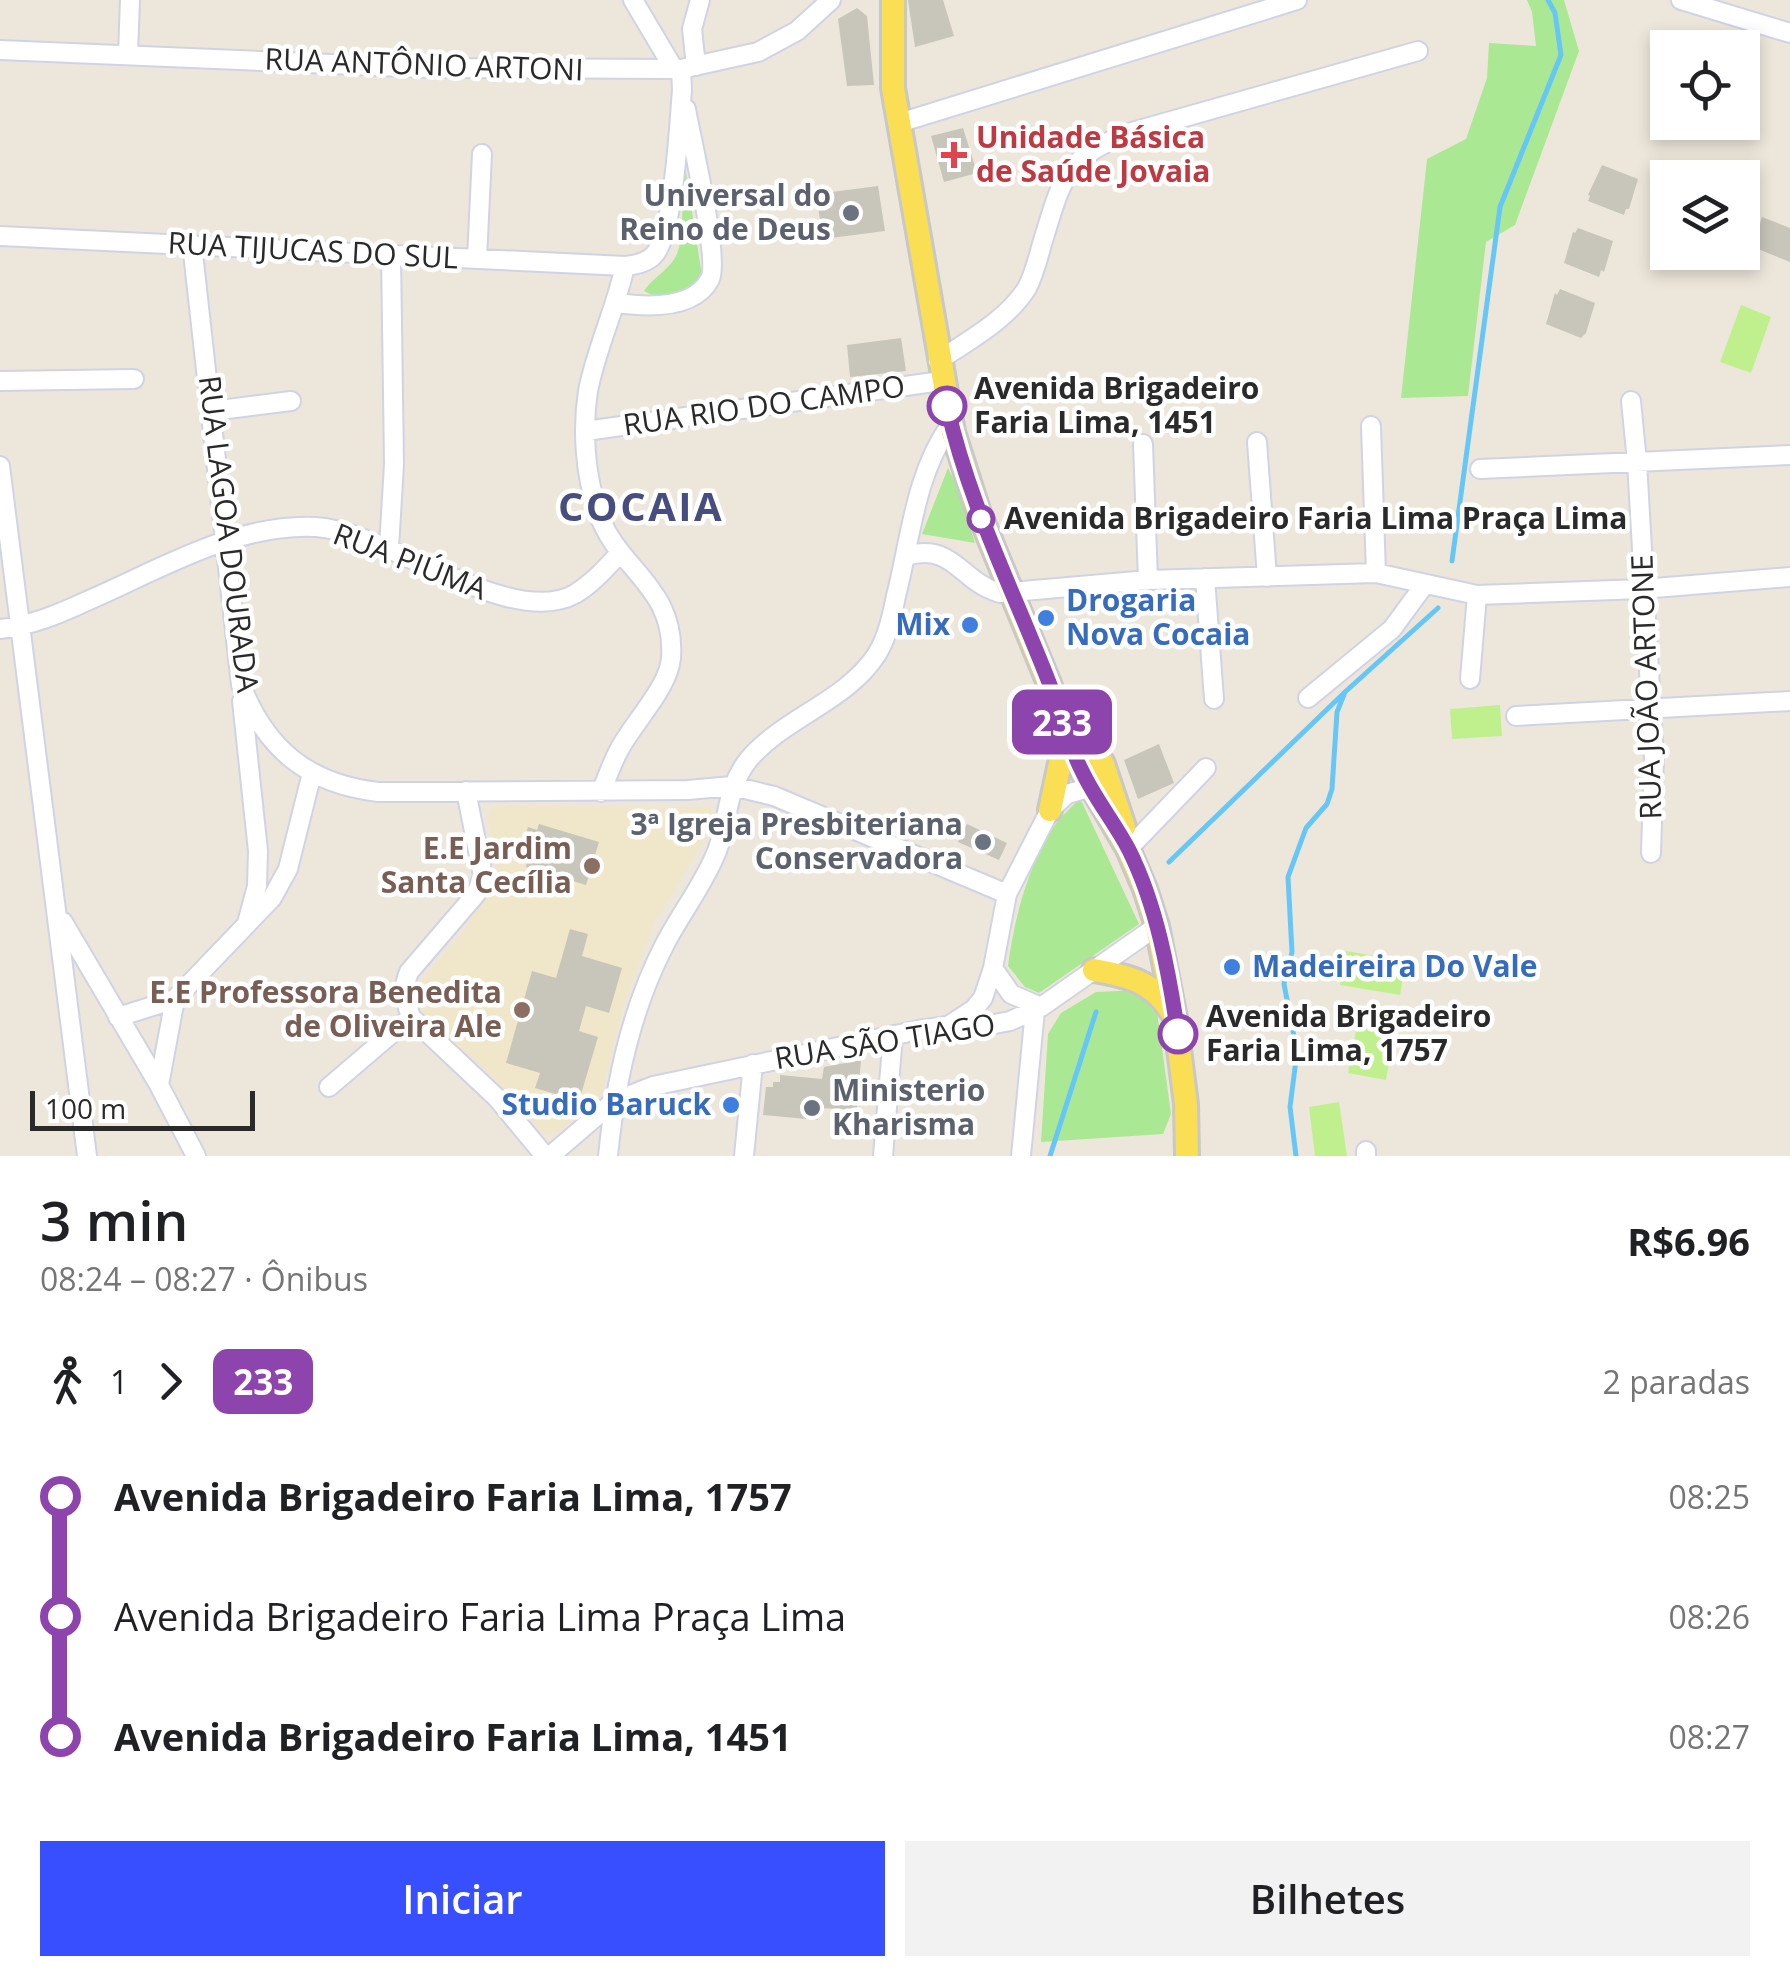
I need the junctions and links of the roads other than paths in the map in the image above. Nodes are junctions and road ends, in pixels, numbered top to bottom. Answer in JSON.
{"nodes":[{"id":1,"x":130,"y":0,"type":"edge"},
{"id":2,"x":633,"y":0,"type":"edge"},
{"id":3,"x":876,"y":0,"type":"edge"},
{"id":4,"x":893,"y":0,"type":"edge"},
{"id":5,"x":1296,"y":0,"type":"edge"},
{"id":6,"x":832,"y":1,"type":"edge"},
{"id":7,"x":1693,"y":2,"type":"edge"},
{"id":8,"x":698,"y":6,"type":"edge"},
{"id":9,"x":654,"y":32,"type":"junction"},
{"id":10,"x":1790,"y":33,"type":"edge"},
{"id":11,"x":0,"y":50,"type":"edge"},
{"id":12,"x":1418,"y":51,"type":"dead end"},
{"id":13,"x":128,"y":54,"type":"junction"},
{"id":14,"x":684,"y":68,"type":"junction"},
{"id":15,"x":892,"y":68,"type":"junction"},
{"id":16,"x":682,"y":90,"type":"junction"},
{"id":17,"x":900,"y":123,"type":"junction"},
{"id":18,"x":482,"y":154,"type":"dead end"},
{"id":19,"x":0,"y":236,"type":"edge"},
{"id":20,"x":192,"y":244,"type":"junction"},
{"id":21,"x":391,"y":254,"type":"junction"},
{"id":22,"x":477,"y":259,"type":"junction"},
{"id":23,"x":625,"y":266,"type":"junction"},
{"id":24,"x":617,"y":304,"type":"junction"},
{"id":25,"x":940,"y":371,"type":"junction"},
{"id":26,"x":134,"y":379,"type":"dead end"},
{"id":27,"x":0,"y":381,"type":"edge"},
{"id":28,"x":291,"y":401,"type":"dead end"},
{"id":29,"x":1631,"y":402,"type":"dead end"},
{"id":30,"x":212,"y":411,"type":"junction"},
{"id":31,"x":951,"y":424,"type":"junction"},
{"id":32,"x":1371,"y":426,"type":"dead end"},
{"id":33,"x":586,"y":431,"type":"junction"},
{"id":34,"x":1258,"y":442,"type":"dead end"},
{"id":35,"x":1143,"y":444,"type":"dead end"},
{"id":36,"x":1790,"y":454,"type":"edge"},
{"id":37,"x":1638,"y":462,"type":"junction"},
{"id":38,"x":0,"y":466,"type":"edge"},
{"id":39,"x":1480,"y":469,"type":"dead end"},
{"id":40,"x":227,"y":540,"type":"junction"},
{"id":41,"x":389,"y":548,"type":"junction"},
{"id":42,"x":620,"y":553,"type":"junction"},
{"id":43,"x":906,"y":556,"type":"junction"},
{"id":44,"x":1000,"y":570,"type":"junction"},
{"id":45,"x":1376,"y":573,"type":"junction"},
{"id":46,"x":970,"y":577,"type":"junction"},
{"id":47,"x":1267,"y":577,"type":"junction"},
{"id":48,"x":1790,"y":577,"type":"edge"},
{"id":49,"x":1205,"y":578,"type":"junction"},
{"id":50,"x":1148,"y":580,"type":"junction"},
{"id":51,"x":1425,"y":584,"type":"junction"},
{"id":52,"x":1642,"y":589,"type":"junction"},
{"id":53,"x":1009,"y":592,"type":"junction"},
{"id":54,"x":1478,"y":595,"type":"junction"},
{"id":55,"x":21,"y":627,"type":"junction"},
{"id":56,"x":0,"y":629,"type":"edge"},
{"id":57,"x":1470,"y":680,"type":"dead end"},
{"id":58,"x":240,"y":685,"type":"junction"},
{"id":59,"x":1050,"y":686,"type":"junction"},
{"id":60,"x":1308,"y":698,"type":"dead end"},
{"id":61,"x":1214,"y":700,"type":"dead end"},
{"id":62,"x":1790,"y":701,"type":"edge"},
{"id":63,"x":1651,"y":708,"type":"junction"},
{"id":64,"x":1516,"y":716,"type":"dead end"},
{"id":65,"x":1061,"y":719,"type":"junction"},
{"id":66,"x":1206,"y":768,"type":"dead end"},
{"id":67,"x":312,"y":773,"type":"junction"},
{"id":68,"x":732,"y":786,"type":"junction"},
{"id":69,"x":1100,"y":786,"type":"junction"},
{"id":70,"x":466,"y":791,"type":"junction"},
{"id":71,"x":601,"y":792,"type":"junction"},
{"id":72,"x":1050,"y":810,"type":"junction"},
{"id":73,"x":1128,"y":849,"type":"junction"},
{"id":74,"x":1651,"y":854,"type":"dead end"},
{"id":75,"x":1007,"y":894,"type":"junction"},
{"id":76,"x":58,"y":914,"type":"junction"},
{"id":77,"x":247,"y":924,"type":"junction"},
{"id":78,"x":1157,"y":926,"type":"junction"},
{"id":79,"x":992,"y":968,"type":"junction"},
{"id":80,"x":1094,"y":970,"type":"junction"},
{"id":81,"x":174,"y":1000,"type":"junction"},
{"id":82,"x":1038,"y":1008,"type":"junction"},
{"id":83,"x":411,"y":1017,"type":"junction"},
{"id":84,"x":118,"y":1018,"type":"junction"},
{"id":85,"x":1176,"y":1018,"type":"junction"},
{"id":86,"x":947,"y":1026,"type":"junction"},
{"id":87,"x":893,"y":1035,"type":"junction"},
{"id":88,"x":753,"y":1064,"type":"junction"},
{"id":89,"x":159,"y":1085,"type":"junction"},
{"id":90,"x":329,"y":1087,"type":"dead end"},
{"id":91,"x":613,"y":1102,"type":"junction"},
{"id":92,"x":88,"y":1156,"type":"edge"},
{"id":93,"x":196,"y":1156,"type":"edge"},
{"id":94,"x":548,"y":1156,"type":"edge"},
{"id":95,"x":608,"y":1156,"type":"edge"},
{"id":96,"x":744,"y":1156,"type":"edge"},
{"id":97,"x":883,"y":1156,"type":"edge"},
{"id":98,"x":1021,"y":1156,"type":"edge"},
{"id":99,"x":1187,"y":1156,"type":"edge"}],
"edges":[{"from":1,"to":13,"type":"street"},
{"from":2,"to":9,"type":"street"},
{"from":3,"to":15,"type":"main road"},
{"from":4,"to":15,"type":"main road"},
{"from":5,"to":17,"type":"street"},
{"from":6,"to":14,"type":"street","name":"RUA ANTÔNIO ARTONI"},
{"from":7,"to":10,"type":"street"},
{"from":8,"to":9,"type":"street"},
{"from":8,"to":14,"type":"street"},
{"from":9,"to":14,"type":"street"},
{"from":11,"to":13,"type":"street","name":"RUA ANTÔNIO ARTONI"},
{"from":12,"to":25,"type":"street"},
{"from":13,"to":14,"type":"street","name":"RUA ANTÔNIO ARTONI"},
{"from":14,"to":16,"type":"street"},
{"from":15,"to":17,"type":"main road"},
{"from":16,"to":23,"type":"street"},
{"from":16,"to":24,"type":"street"},
{"from":17,"to":25,"type":"main road"},
{"from":18,"to":22,"type":"street"},
{"from":19,"to":20,"type":"street","name":"RUA TIJUCAS DO SUL"},
{"from":20,"to":21,"type":"street","name":"RUA TIJUCAS DO SUL"},
{"from":20,"to":30,"type":"street","name":"RUA LAGOA DOURADA"},
{"from":21,"to":22,"type":"street","name":"RUA TIJUCAS DO SUL"},
{"from":21,"to":41,"type":"street"},
{"from":22,"to":23,"type":"street","name":"RUA TIJUCAS DO SUL"},
{"from":23,"to":24,"type":"street"},
{"from":24,"to":33,"type":"street"},
{"from":25,"to":31,"type":"main road"},
{"from":25,"to":33,"type":"street","name":"RUA RIO DO CAMPO"},
{"from":26,"to":27,"type":"street"},
{"from":28,"to":30,"type":"street"},
{"from":29,"to":37,"type":"street","name":"RUA JOÃO ARTONE"},
{"from":30,"to":40,"type":"street","name":"RUA LAGOA DOURADA"},
{"from":31,"to":43,"type":"street"},
{"from":31,"to":44,"type":"main road"},
{"from":32,"to":45,"type":"street"},
{"from":33,"to":42,"type":"street"},
{"from":34,"to":47,"type":"street"},
{"from":35,"to":50,"type":"street"},
{"from":36,"to":37,"type":"street"},
{"from":37,"to":39,"type":"street"},
{"from":37,"to":52,"type":"street","name":"RUA JOÃO ARTONE"},
{"from":38,"to":55,"type":"street"},
{"from":40,"to":41,"type":"street","name":"RUA PIÚMA"},
{"from":40,"to":55,"type":"street","name":"RUA PIÚMA"},
{"from":40,"to":58,"type":"street","name":"RUA LAGOA DOURADA"},
{"from":41,"to":42,"type":"street","name":"RUA PIÚMA"},
{"from":42,"to":71,"type":"street"},
{"from":43,"to":46,"type":"street"},
{"from":43,"to":68,"type":"street"},
{"from":44,"to":46,"type":"street"},
{"from":44,"to":53,"type":"main road"},
{"from":45,"to":47,"type":"street"},
{"from":45,"to":51,"type":"street"},
{"from":46,"to":53,"type":"street"},
{"from":47,"to":49,"type":"street"},
{"from":48,"to":52,"type":"street"},
{"from":49,"to":50,"type":"street"},
{"from":49,"to":61,"type":"street"},
{"from":50,"to":53,"type":"street"},
{"from":51,"to":54,"type":"street"},
{"from":51,"to":60,"type":"street"},
{"from":52,"to":54,"type":"street"},
{"from":52,"to":63,"type":"street","name":"RUA JOÃO ARTONE"},
{"from":53,"to":59,"type":"main road"},
{"from":54,"to":57,"type":"street"},
{"from":55,"to":56,"type":"street","name":"RUA PIÚMA"},
{"from":55,"to":76,"type":"street"},
{"from":58,"to":67,"type":"street","name":"RUA LAGOA DOURADA"},
{"from":58,"to":77,"type":"street"},
{"from":59,"to":65,"type":"main road"},
{"from":59,"to":69,"type":"main road"},
{"from":62,"to":63,"type":"street"},
{"from":63,"to":64,"type":"street"},
{"from":63,"to":74,"type":"street","name":"RUA JOÃO ARTONE"},
{"from":65,"to":69,"type":"main road"},
{"from":65,"to":72,"type":"main road"},
{"from":66,"to":73,"type":"street"},
{"from":67,"to":70,"type":"street","name":"RUA LAGOA DOURADA"},
{"from":67,"to":77,"type":"street"},
{"from":68,"to":71,"type":"street","name":"RUA LAGOA DOURADA"},
{"from":68,"to":75,"type":"street","name":"RUA LAGOA DOURADA"},
{"from":68,"to":91,"type":"street"},
{"from":69,"to":72,"type":"street"},
{"from":69,"to":73,"type":"main road"},
{"from":70,"to":71,"type":"street","name":"RUA LAGOA DOURADA"},
{"from":70,"to":83,"type":"street"},
{"from":72,"to":75,"type":"street"},
{"from":73,"to":78,"type":"main road"},
{"from":75,"to":79,"type":"street"},
{"from":76,"to":84,"type":"street"},
{"from":76,"to":92,"type":"street"},
{"from":77,"to":81,"type":"street"},
{"from":78,"to":80,"type":"street","name":"RUA SÃO TIAGO"},
{"from":78,"to":85,"type":"main road"},
{"from":79,"to":82,"type":"street"},
{"from":79,"to":86,"type":"street"},
{"from":80,"to":82,"type":"street","name":"RUA SÃO TIAGO"},
{"from":80,"to":85,"type":"main road"},
{"from":81,"to":84,"type":"street"},
{"from":81,"to":89,"type":"street"},
{"from":82,"to":86,"type":"street","name":"RUA SÃO TIAGO"},
{"from":82,"to":98,"type":"street"},
{"from":83,"to":90,"type":"street"},
{"from":83,"to":94,"type":"street"},
{"from":84,"to":89,"type":"street"},
{"from":85,"to":99,"type":"main road"},
{"from":86,"to":87,"type":"street","name":"RUA SÃO TIAGO"},
{"from":87,"to":88,"type":"street","name":"RUA SÃO TIAGO"},
{"from":87,"to":97,"type":"street"},
{"from":88,"to":91,"type":"street","name":"RUA SÃO TIAGO"},
{"from":88,"to":96,"type":"street"},
{"from":89,"to":93,"type":"street"},
{"from":91,"to":94,"type":"street","name":"RUA SÃO TIAGO"},
{"from":91,"to":95,"type":"street"}]}
